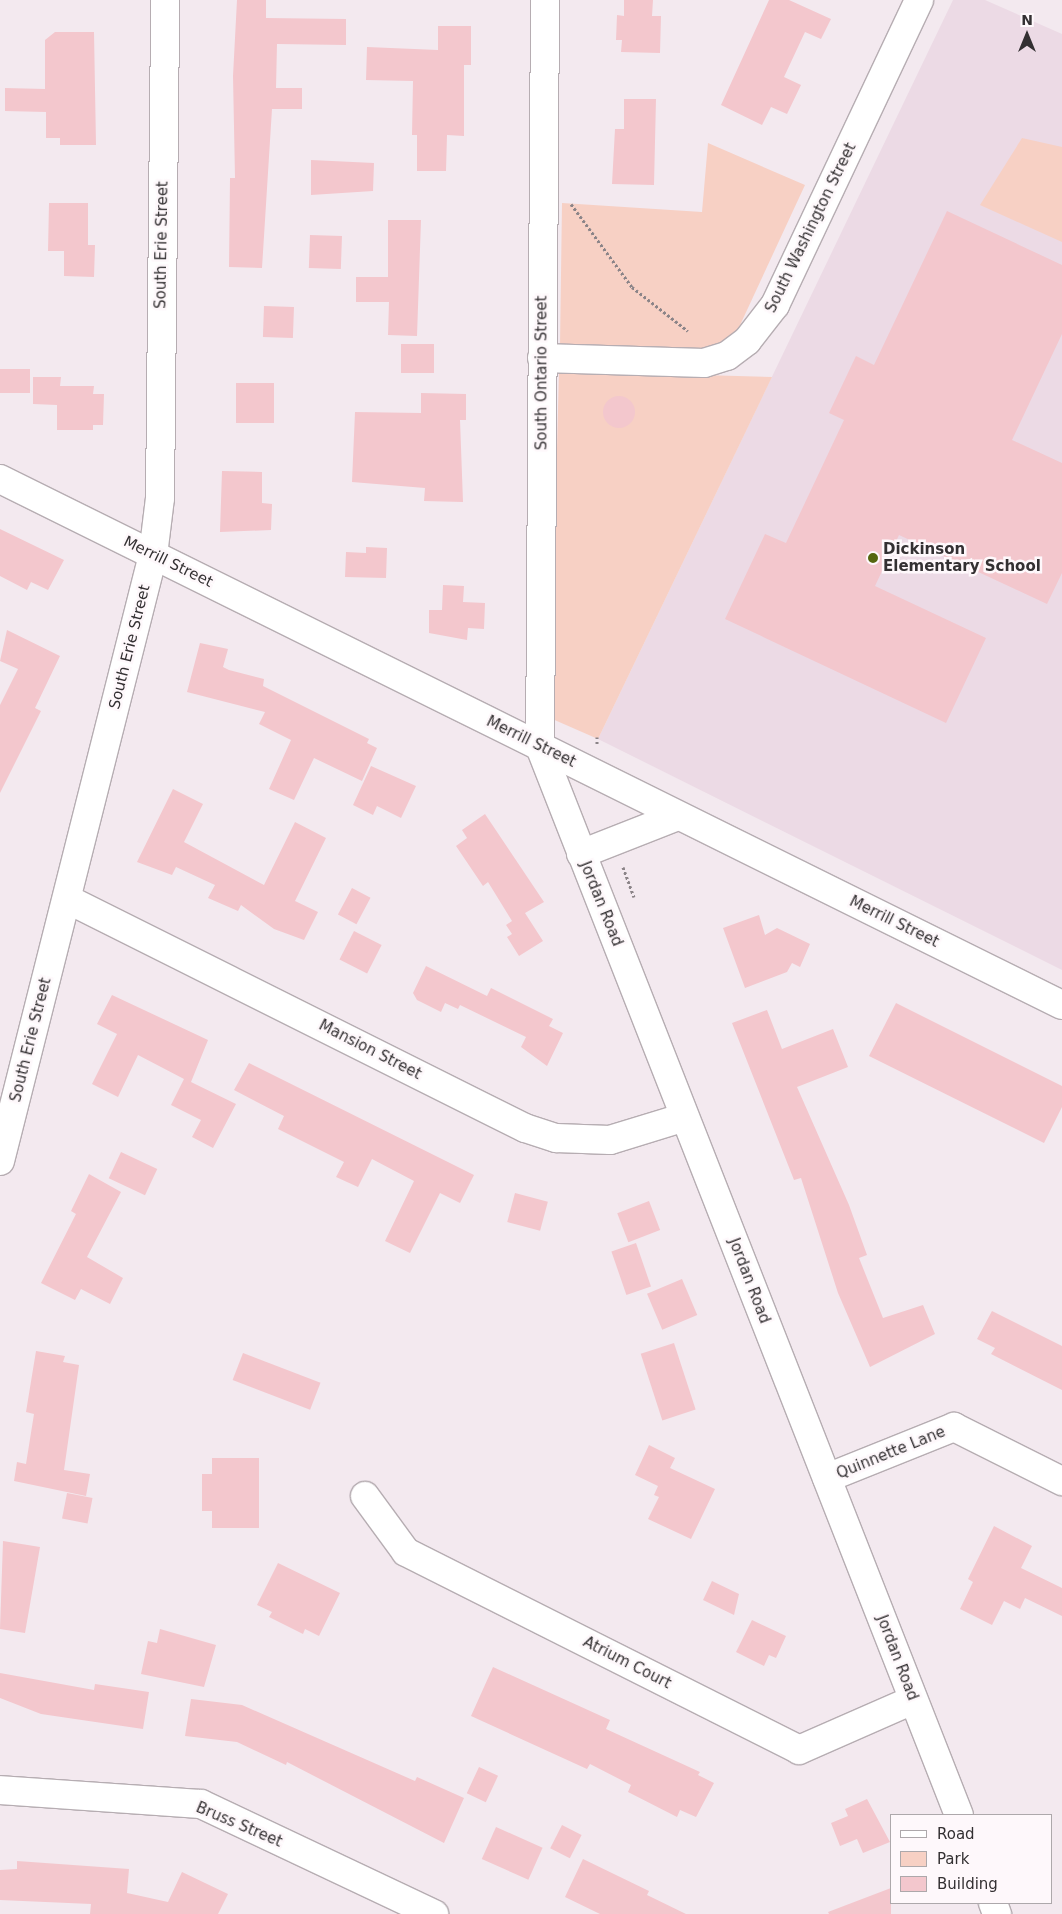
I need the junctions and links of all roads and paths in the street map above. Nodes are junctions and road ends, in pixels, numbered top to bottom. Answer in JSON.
{"nodes":[{"id":1,"x":165,"y":0,"type":"edge"},
{"id":2,"x":545,"y":0,"type":"edge"},
{"id":3,"x":919,"y":0,"type":"edge"},
{"id":4,"x":571,"y":203,"type":"dead end"},
{"id":5,"x":688,"y":331,"type":"dead end"},
{"id":6,"x":542,"y":358,"type":"junction"},
{"id":7,"x":0,"y":479,"type":"edge"},
{"id":8,"x":153,"y":555,"type":"junction"},
{"id":9,"x":540,"y":747,"type":"junction"},
{"id":10,"x":678,"y":816,"type":"junction"},
{"id":11,"x":581,"y":854,"type":"junction"},
{"id":12,"x":67,"y":899,"type":"junction"},
{"id":13,"x":1062,"y":1006,"type":"edge"},
{"id":14,"x":685,"y":1117,"type":"junction"},
{"id":15,"x":0,"y":1161,"type":"edge"},
{"id":16,"x":826,"y":1478,"type":"junction"},
{"id":17,"x":1062,"y":1481,"type":"edge"},
{"id":18,"x":365,"y":1496,"type":"dead end"},
{"id":19,"x":913,"y":1700,"type":"junction"},
{"id":20,"x":0,"y":1790,"type":"edge"},
{"id":21,"x":958,"y":1814,"type":"edge"},
{"id":22,"x":434,"y":1914,"type":"edge"}],
"edges":[{"from":1,"to":8,"type":"street","name":"South Erie Street"},
{"from":2,"to":6,"type":"street","name":"South Ontario Street"},
{"from":3,"to":6,"type":"street","name":"South Washington Street"},
{"from":4,"to":5,"type":"path"},
{"from":6,"to":9,"type":"street","name":"South Ontario Street"},
{"from":7,"to":8,"type":"street","name":"Merrill Street"},
{"from":8,"to":9,"type":"street","name":"Merrill Street"},
{"from":8,"to":12,"type":"street","name":"South Erie Street"},
{"from":9,"to":10,"type":"street","name":"Merrill Street"},
{"from":9,"to":11,"type":"street","name":"Jordan Road"},
{"from":10,"to":11,"type":"street"},
{"from":10,"to":13,"type":"street","name":"Merrill Street"},
{"from":11,"to":14,"type":"street","name":"Jordan Road"},
{"from":12,"to":14,"type":"street","name":"Mansion Street"},
{"from":12,"to":15,"type":"street","name":"South Erie Street"},
{"from":14,"to":16,"type":"street","name":"Jordan Road"},
{"from":16,"to":17,"type":"street","name":"Quinnette Lane"},
{"from":16,"to":19,"type":"street","name":"Jordan Road"},
{"from":18,"to":19,"type":"street","name":"Atrium Court"},
{"from":19,"to":21,"type":"street","name":"Jordan Road"},
{"from":20,"to":22,"type":"street","name":"Bruss Street"}]}
